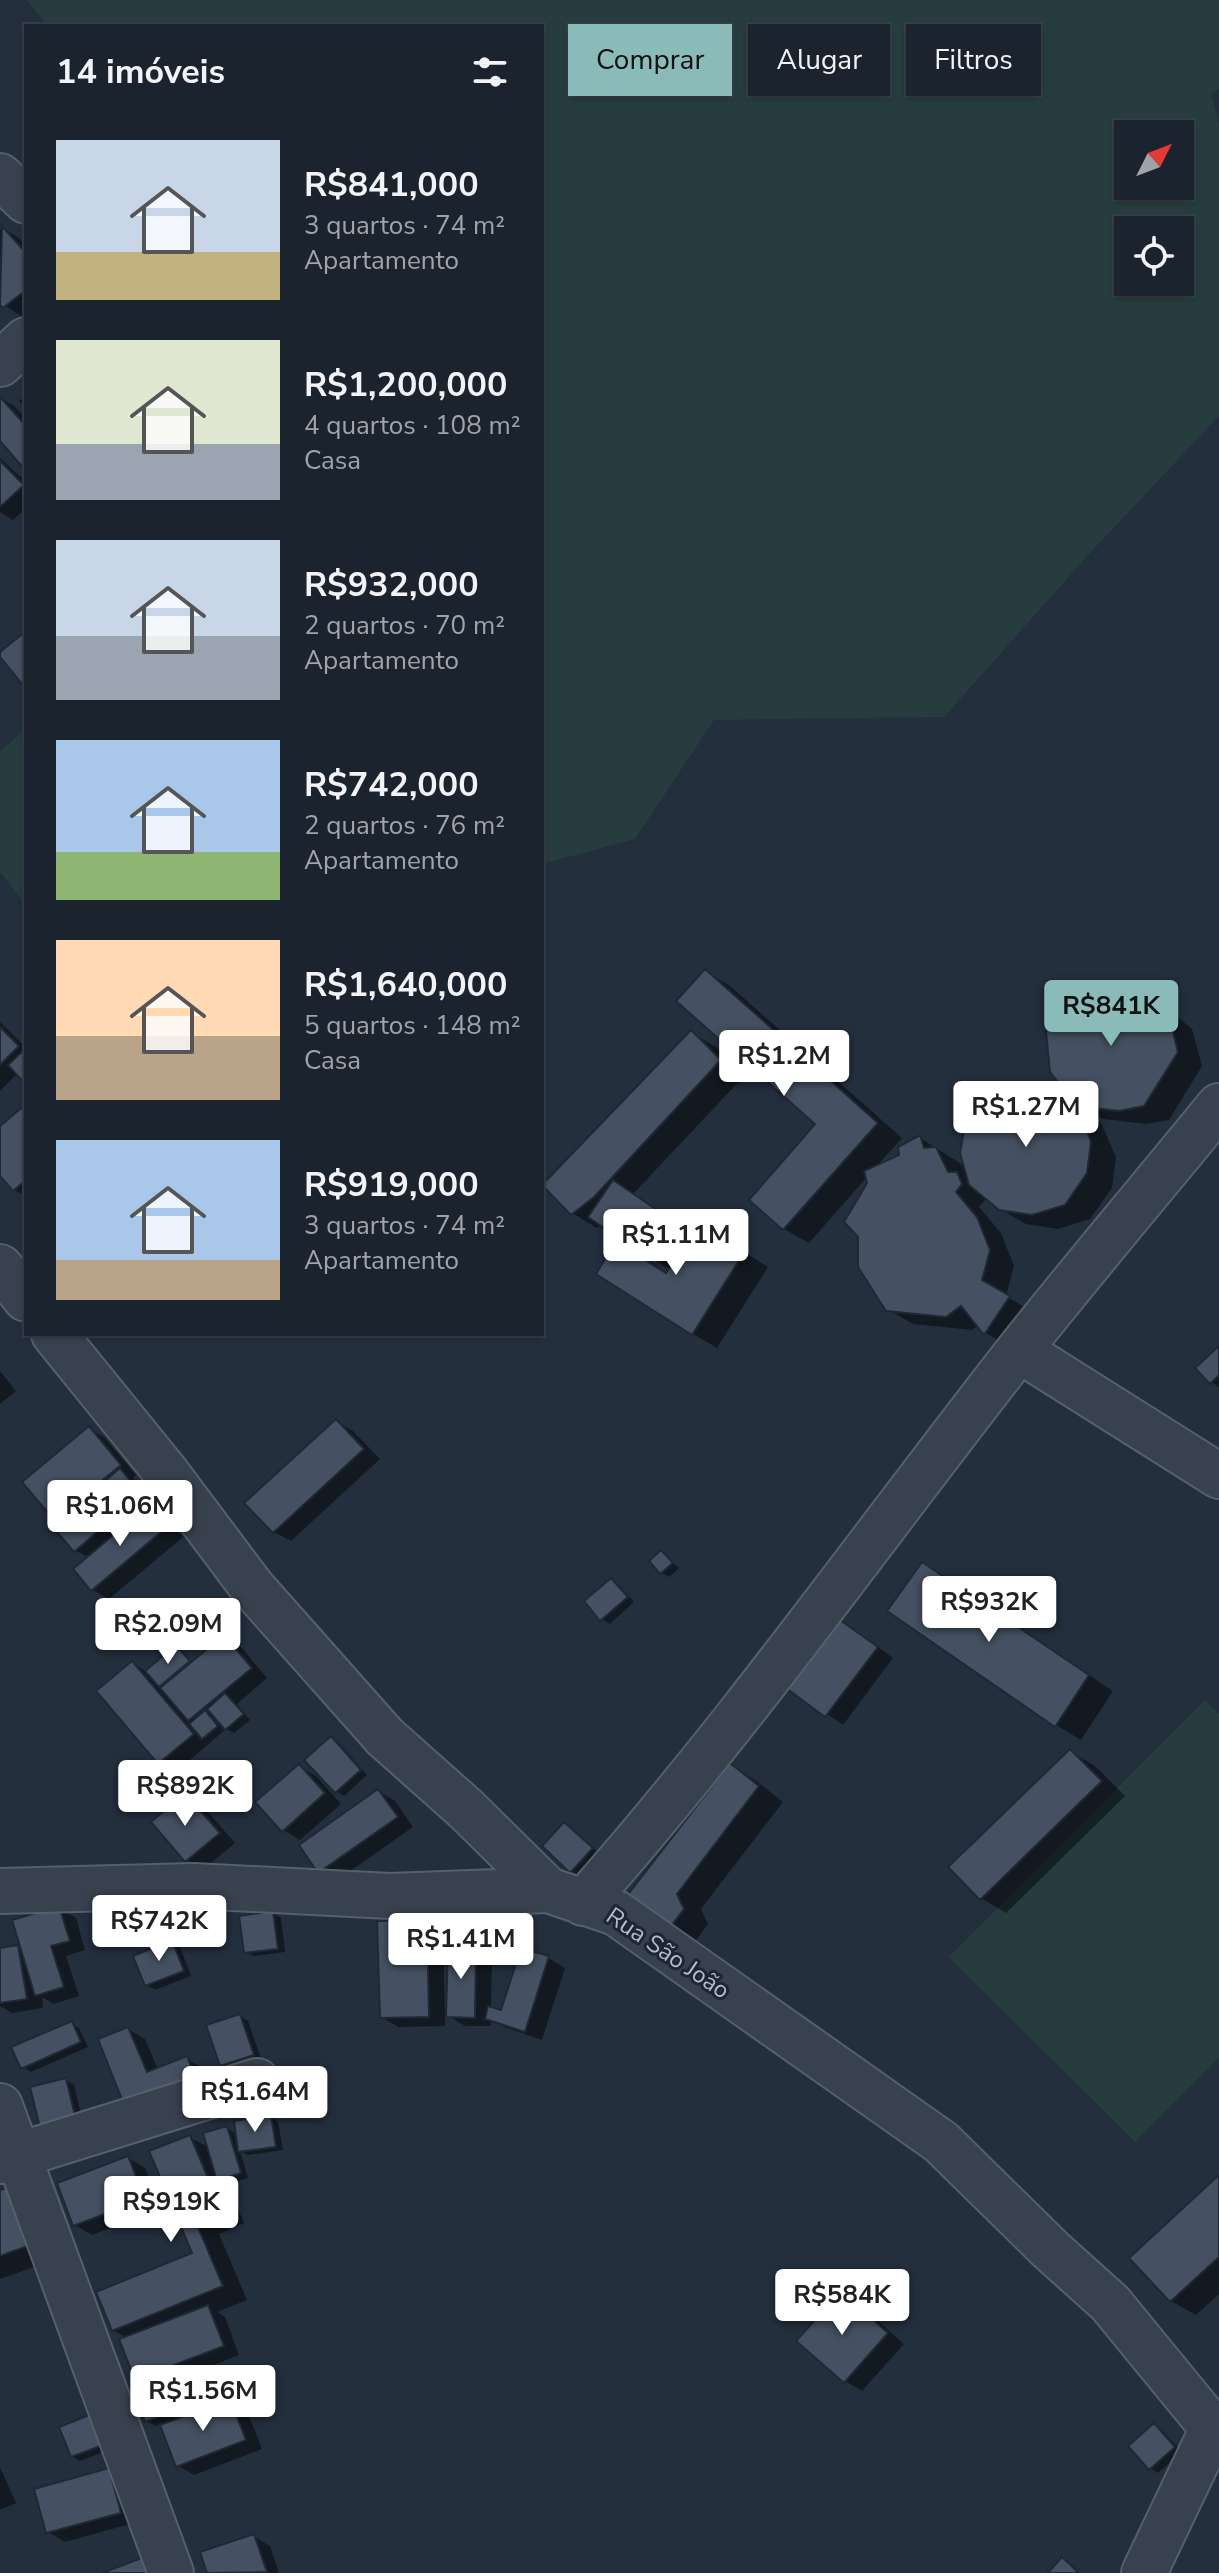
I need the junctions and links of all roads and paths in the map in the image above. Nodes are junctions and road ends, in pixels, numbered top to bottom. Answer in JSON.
{"nodes":[{"id":1,"x":0,"y":176,"type":"edge"},
{"id":2,"x":24,"y":199,"type":"edge"},
{"id":3,"x":24,"y":342,"type":"edge"},
{"id":4,"x":0,"y":364,"type":"edge"},
{"id":5,"x":1219,"y":1106,"type":"edge"},
{"id":6,"x":0,"y":1267,"type":"edge"},
{"id":7,"x":24,"y":1297,"type":"edge"},
{"id":8,"x":56,"y":1336,"type":"edge"},
{"id":9,"x":1019,"y":1350,"type":"junction"},
{"id":10,"x":1219,"y":1476,"type":"edge"},
{"id":11,"x":0,"y":1891,"type":"edge"},
{"id":12,"x":566,"y":1896,"type":"junction"},
{"id":13,"x":257,"y":2081,"type":"dead end"},
{"id":14,"x":0,"y":2106,"type":"edge"},
{"id":15,"x":9,"y":2157,"type":"edge"},
{"id":16,"x":1216,"y":2432,"type":"edge"},
{"id":17,"x":171,"y":2573,"type":"edge"},
{"id":18,"x":1144,"y":2573,"type":"edge"}],
"edges":[{"from":1,"to":2,"type":"street"},
{"from":3,"to":4,"type":"street"},
{"from":5,"to":9,"type":"street"},
{"from":6,"to":7,"type":"street"},
{"from":8,"to":12,"type":"street","name":"Rua São João"},
{"from":9,"to":10,"type":"street"},
{"from":9,"to":12,"type":"street"},
{"from":11,"to":12,"type":"street"},
{"from":12,"to":16,"type":"street","name":"Rua São João"},
{"from":13,"to":15,"type":"street"},
{"from":14,"to":15,"type":"street"},
{"from":15,"to":17,"type":"street"},
{"from":16,"to":18,"type":"street"}]}
